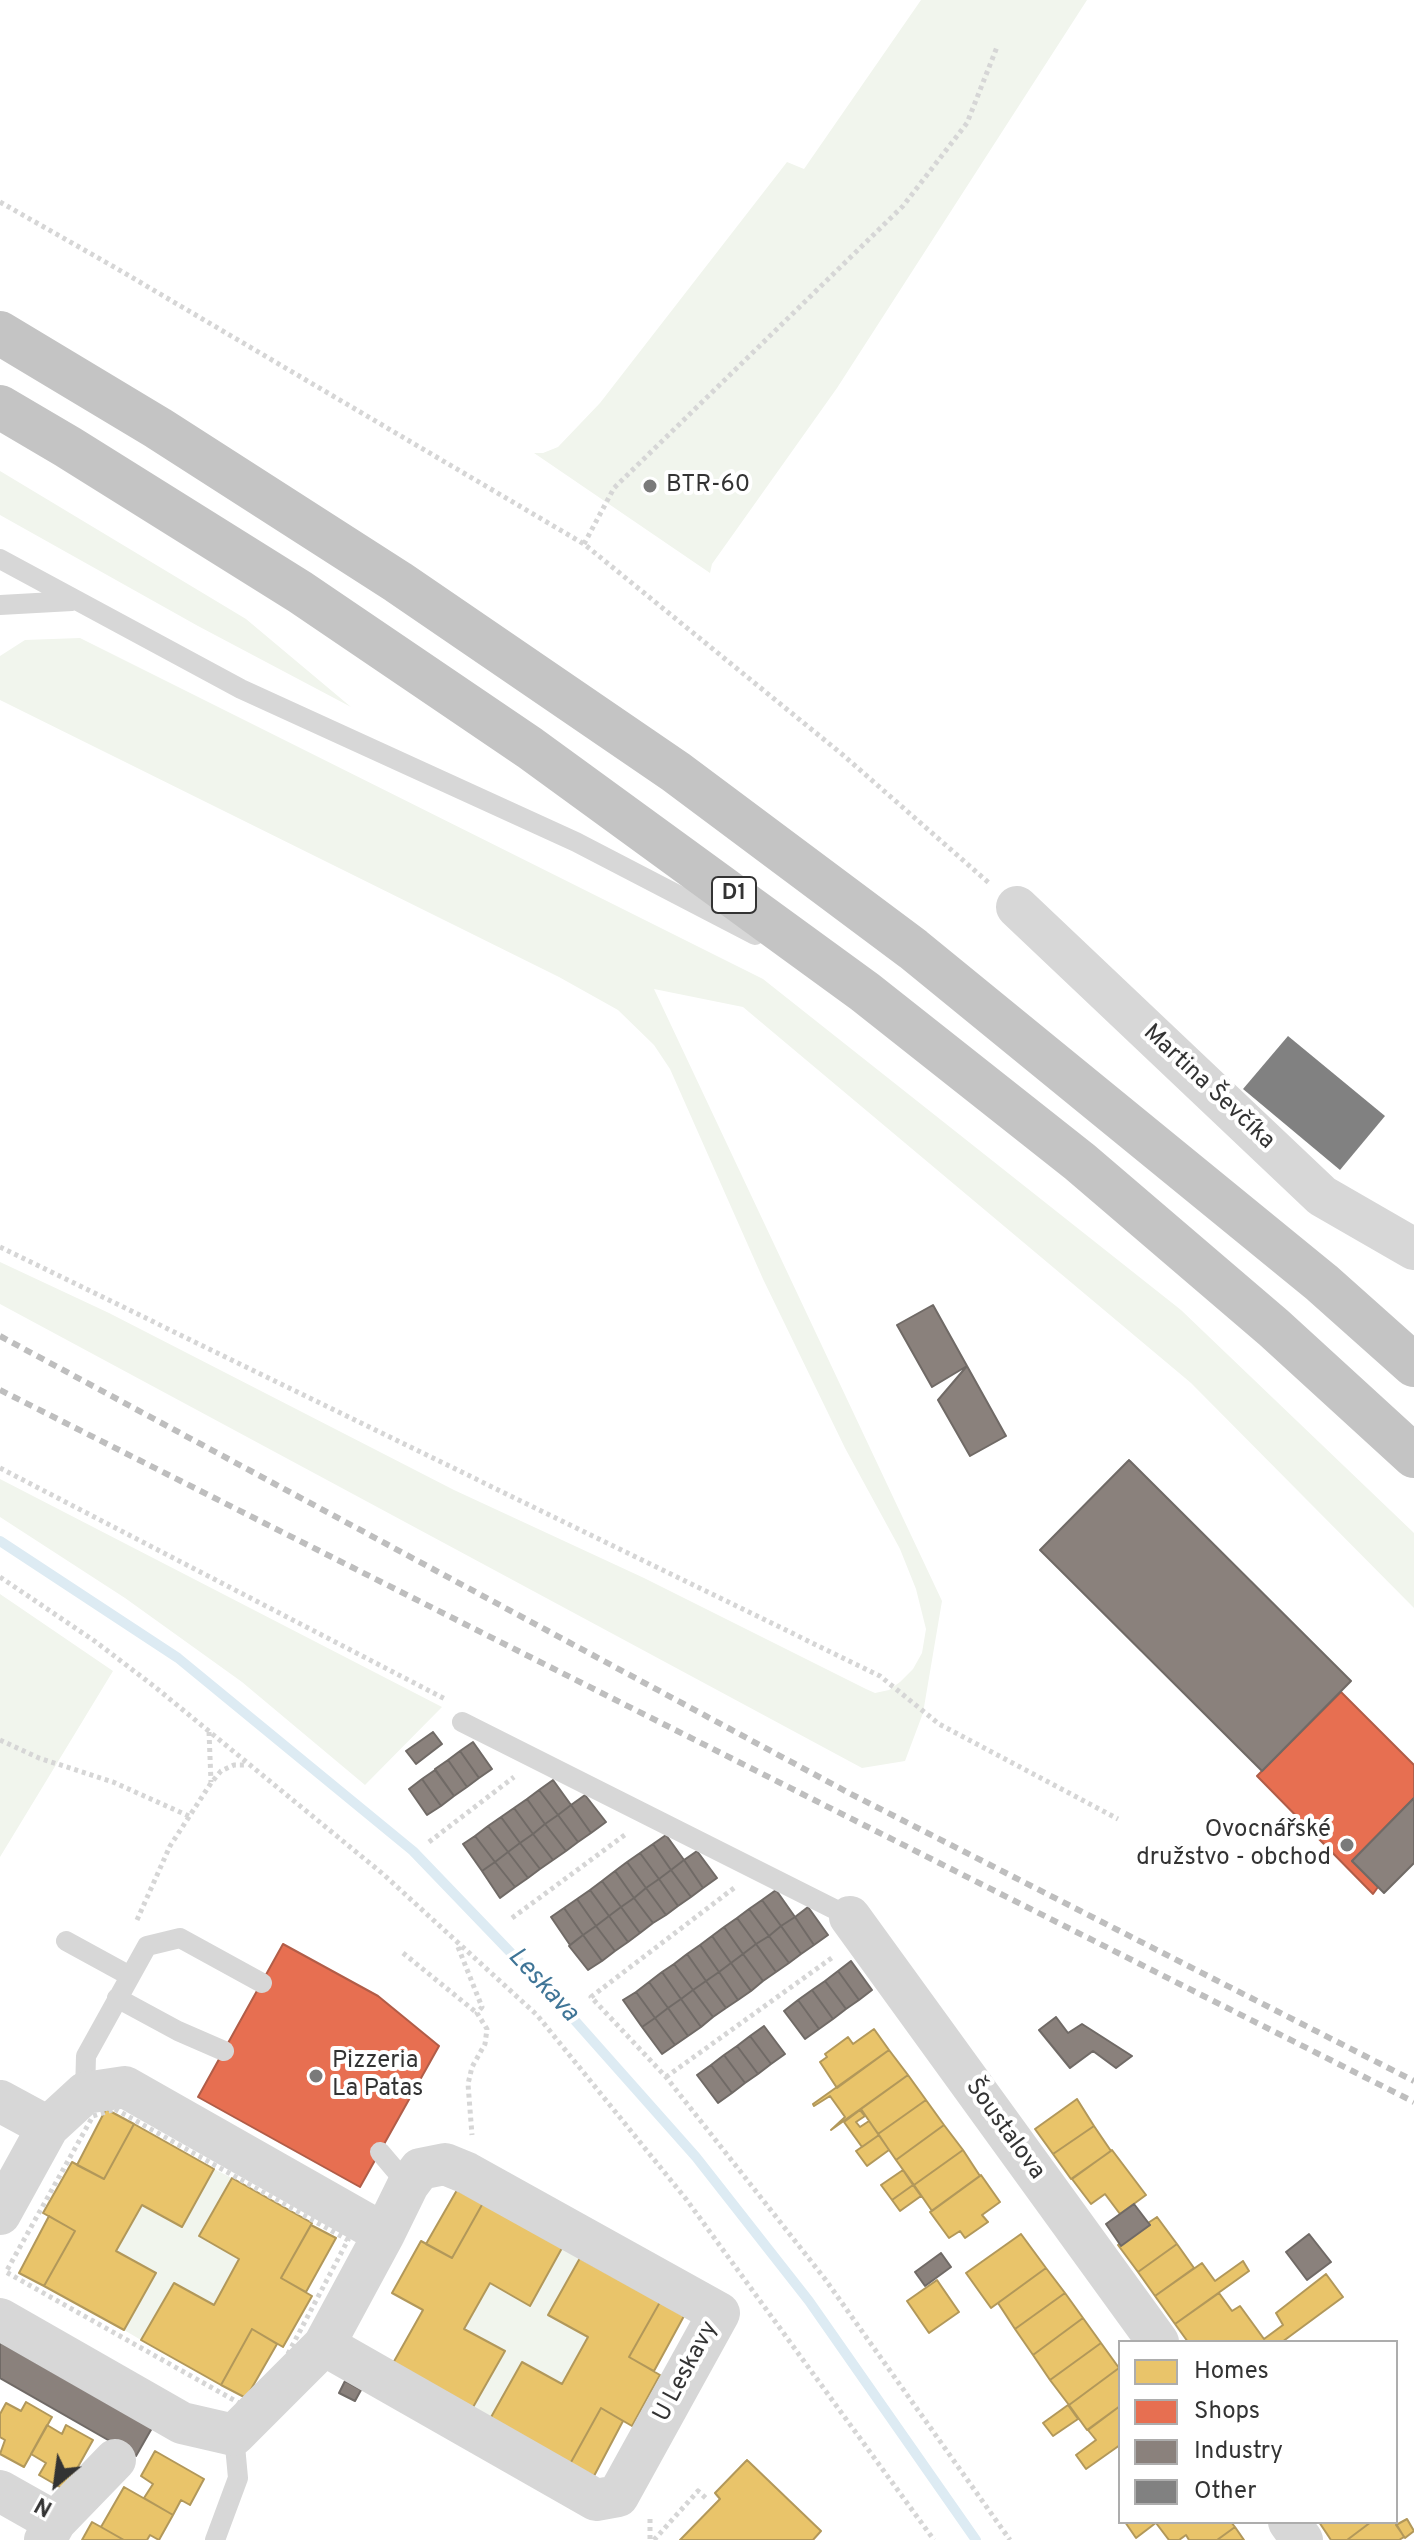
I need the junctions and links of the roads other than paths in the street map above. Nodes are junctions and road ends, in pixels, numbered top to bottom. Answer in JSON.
{"nodes":[{"id":1,"x":0,"y":333,"type":"edge"},
{"id":2,"x":0,"y":407,"type":"edge"},
{"id":3,"x":0,"y":559,"type":"edge"},
{"id":4,"x":72,"y":601,"type":"junction"},
{"id":5,"x":0,"y":605,"type":"edge"},
{"id":6,"x":1017,"y":907,"type":"road end"},
{"id":7,"x":865,"y":992,"type":"junction"},
{"id":8,"x":1414,"y":1249,"type":"edge"},
{"id":9,"x":1414,"y":1365,"type":"edge"},
{"id":10,"x":1414,"y":1456,"type":"edge"},
{"id":11,"x":460,"y":1714,"type":"road end"},
{"id":12,"x":857,"y":1926,"type":"joint"},
{"id":13,"x":66,"y":1941,"type":"dead end"},
{"id":14,"x":122,"y":1972,"type":"junction"},
{"id":15,"x":262,"y":1983,"type":"dead end"},
{"id":16,"x":117,"y":1998,"type":"junction"},
{"id":17,"x":224,"y":2051,"type":"dead end"},
{"id":18,"x":0,"y":2101,"type":"edge"},
{"id":19,"x":100,"y":2101,"type":"junction"},
{"id":20,"x":48,"y":2127,"type":"junction"},
{"id":21,"x":380,"y":2152,"type":"dead end"},
{"id":22,"x":408,"y":2185,"type":"junction"},
{"id":23,"x":0,"y":2214,"type":"edge"},
{"id":24,"x":384,"y":2234,"type":"junction"},
{"id":25,"x":0,"y":2319,"type":"edge"},
{"id":26,"x":1157,"y":2340,"type":"edge"},
{"id":27,"x":324,"y":2345,"type":"junction"},
{"id":28,"x":234,"y":2435,"type":"junction"},
{"id":29,"x":115,"y":2460,"type":"dead end"},
{"id":30,"x":0,"y":2491,"type":"edge"},
{"id":31,"x":50,"y":2531,"type":"edge"},
{"id":32,"x":215,"y":2540,"type":"edge"}],
"edges":[{"from":1,"to":9,"type":"highway"},
{"from":2,"to":7,"type":"highway","number":"D1"},
{"from":3,"to":4,"type":"lane"},
{"from":4,"to":5,"type":"lane"},
{"from":4,"to":7,"type":"lane"},
{"from":6,"to":8,"type":"street","name":"Martina Ševčíka"},
{"from":7,"to":10,"type":"highway","number":"D1"},
{"from":11,"to":12,"type":"lane"},
{"from":12,"to":26,"type":"street","name":"Šoustalova"},
{"from":13,"to":14,"type":"lane"},
{"from":14,"to":15,"type":"lane"},
{"from":14,"to":16,"type":"lane"},
{"from":16,"to":17,"type":"lane"},
{"from":16,"to":19,"type":"lane"},
{"from":18,"to":20,"type":"street"},
{"from":19,"to":20,"type":"street"},
{"from":19,"to":24,"type":"street"},
{"from":20,"to":23,"type":"street"},
{"from":21,"to":22,"type":"lane"},
{"from":22,"to":24,"type":"street"},
{"from":22,"to":27,"type":"street","name":"U Leskavy"},
{"from":24,"to":27,"type":"street"},
{"from":25,"to":28,"type":"street"},
{"from":27,"to":28,"type":"street"},
{"from":28,"to":32,"type":"lane"},
{"from":29,"to":31,"type":"street"},
{"from":30,"to":31,"type":"street"}]}
